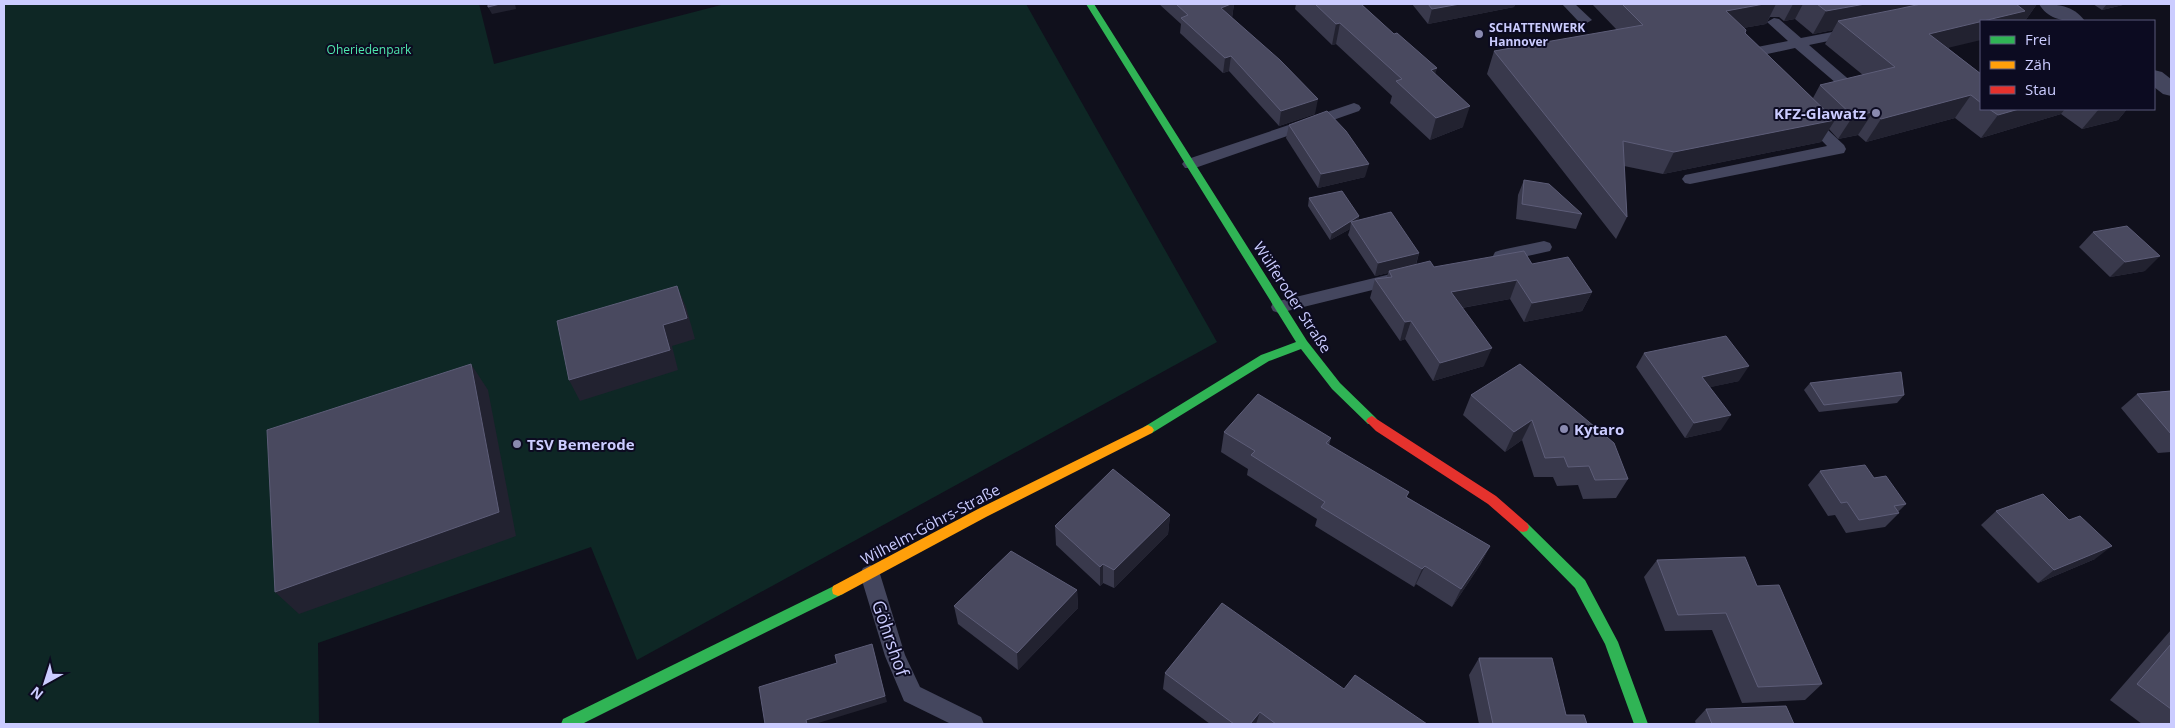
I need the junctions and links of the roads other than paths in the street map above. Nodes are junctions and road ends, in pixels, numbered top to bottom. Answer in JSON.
{"nodes":[{"id":1,"x":1090,"y":4,"type":"edge"},
{"id":2,"x":1568,"y":4,"type":"edge"},
{"id":3,"x":2049,"y":4,"type":"edge"},
{"id":4,"x":1585,"y":20,"type":"dead end"},
{"id":5,"x":2073,"y":20,"type":"edge"},
{"id":6,"x":1774,"y":22,"type":"dead end"},
{"id":7,"x":1865,"y":29,"type":"edge"},
{"id":8,"x":1798,"y":43,"type":"junction"},
{"id":9,"x":1756,"y":67,"type":"edge"},
{"id":10,"x":2155,"y":78,"type":"edge"},
{"id":11,"x":1848,"y":86,"type":"edge"},
{"id":12,"x":2171,"y":89,"type":"edge"},
{"id":13,"x":1354,"y":108,"type":"dead end"},
{"id":14,"x":1798,"y":108,"type":"edge"},
{"id":15,"x":1190,"y":164,"type":"junction"},
{"id":16,"x":1690,"y":179,"type":"dead end"},
{"id":17,"x":1544,"y":247,"type":"dead end"},
{"id":18,"x":1488,"y":258,"type":"edge"},
{"id":19,"x":1415,"y":275,"type":"edge"},
{"id":20,"x":1279,"y":307,"type":"junction"},
{"id":21,"x":1302,"y":344,"type":"junction"},
{"id":22,"x":870,"y":574,"type":"junction"},
{"id":23,"x":568,"y":724,"type":"edge"},
{"id":24,"x":974,"y":724,"type":"edge"},
{"id":25,"x":1642,"y":724,"type":"edge"}],
"edges":[{"from":1,"to":15,"type":"main road","name":"Wülferoder Straße"},
{"from":2,"to":4,"type":"lane"},
{"from":3,"to":5,"type":"street"},
{"from":6,"to":8,"type":"lane"},
{"from":7,"to":8,"type":"lane"},
{"from":8,"to":9,"type":"lane"},
{"from":8,"to":11,"type":"lane"},
{"from":10,"to":12,"type":"street"},
{"from":13,"to":15,"type":"lane"},
{"from":14,"to":16,"type":"lane"},
{"from":15,"to":20,"type":"main road","name":"Wülferoder Straße"},
{"from":17,"to":18,"type":"lane"},
{"from":19,"to":20,"type":"lane"},
{"from":20,"to":21,"type":"main road","name":"Wülferoder Straße"},
{"from":21,"to":22,"type":"main road","name":"Wilhelm-Göhrs-Straße"},
{"from":21,"to":25,"type":"main road","name":"Wülferoder Straße"},
{"from":22,"to":23,"type":"main road","name":"Wilhelm-Göhrs-Straße"},
{"from":22,"to":24,"type":"lane","name":"Göhrshof"}]}
